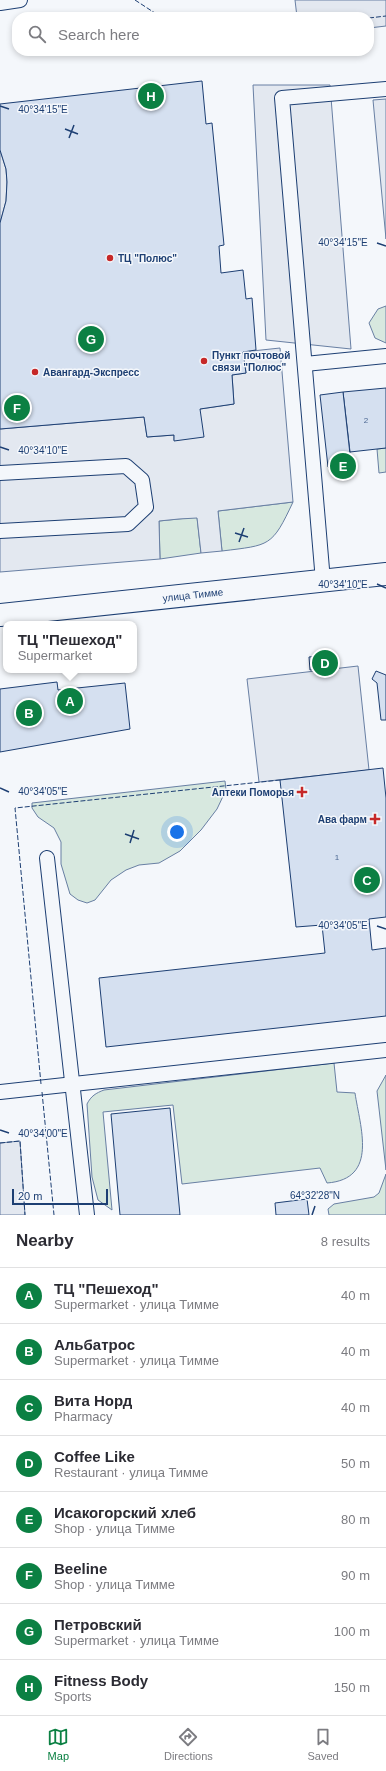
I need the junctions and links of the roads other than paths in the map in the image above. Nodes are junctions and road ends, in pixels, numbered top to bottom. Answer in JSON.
{"nodes":[{"id":1,"x":20,"y":0,"type":"edge"},
{"id":2,"x":0,"y":3,"type":"edge"},
{"id":3,"x":386,"y":89,"type":"edge"},
{"id":4,"x":386,"y":356,"type":"edge"},
{"id":5,"x":305,"y":364,"type":"junction"},
{"id":6,"x":0,"y":473,"type":"edge"},
{"id":7,"x":0,"y":532,"type":"edge"},
{"id":8,"x":386,"y":574,"type":"edge"},
{"id":9,"x":322,"y":581,"type":"junction"},
{"id":10,"x":0,"y":615,"type":"edge"},
{"id":11,"x":47,"y":858,"type":"dead end"},
{"id":12,"x":386,"y":1050,"type":"edge"},
{"id":13,"x":72,"y":1084,"type":"junction"},
{"id":14,"x":0,"y":1092,"type":"edge"},
{"id":15,"x":87,"y":1215,"type":"edge"}],
"edges":[{"from":1,"to":2,"type":"lane"},
{"from":3,"to":5,"type":"lane"},
{"from":4,"to":5,"type":"lane"},
{"from":5,"to":9,"type":"lane"},
{"from":6,"to":7,"type":"lane"},
{"from":8,"to":9,"type":"main road","name":"улица Тимме"},
{"from":9,"to":10,"type":"main road","name":"улица Тимме"},
{"from":11,"to":13,"type":"lane"},
{"from":12,"to":13,"type":"lane"},
{"from":13,"to":14,"type":"lane"},
{"from":13,"to":15,"type":"lane"}]}
